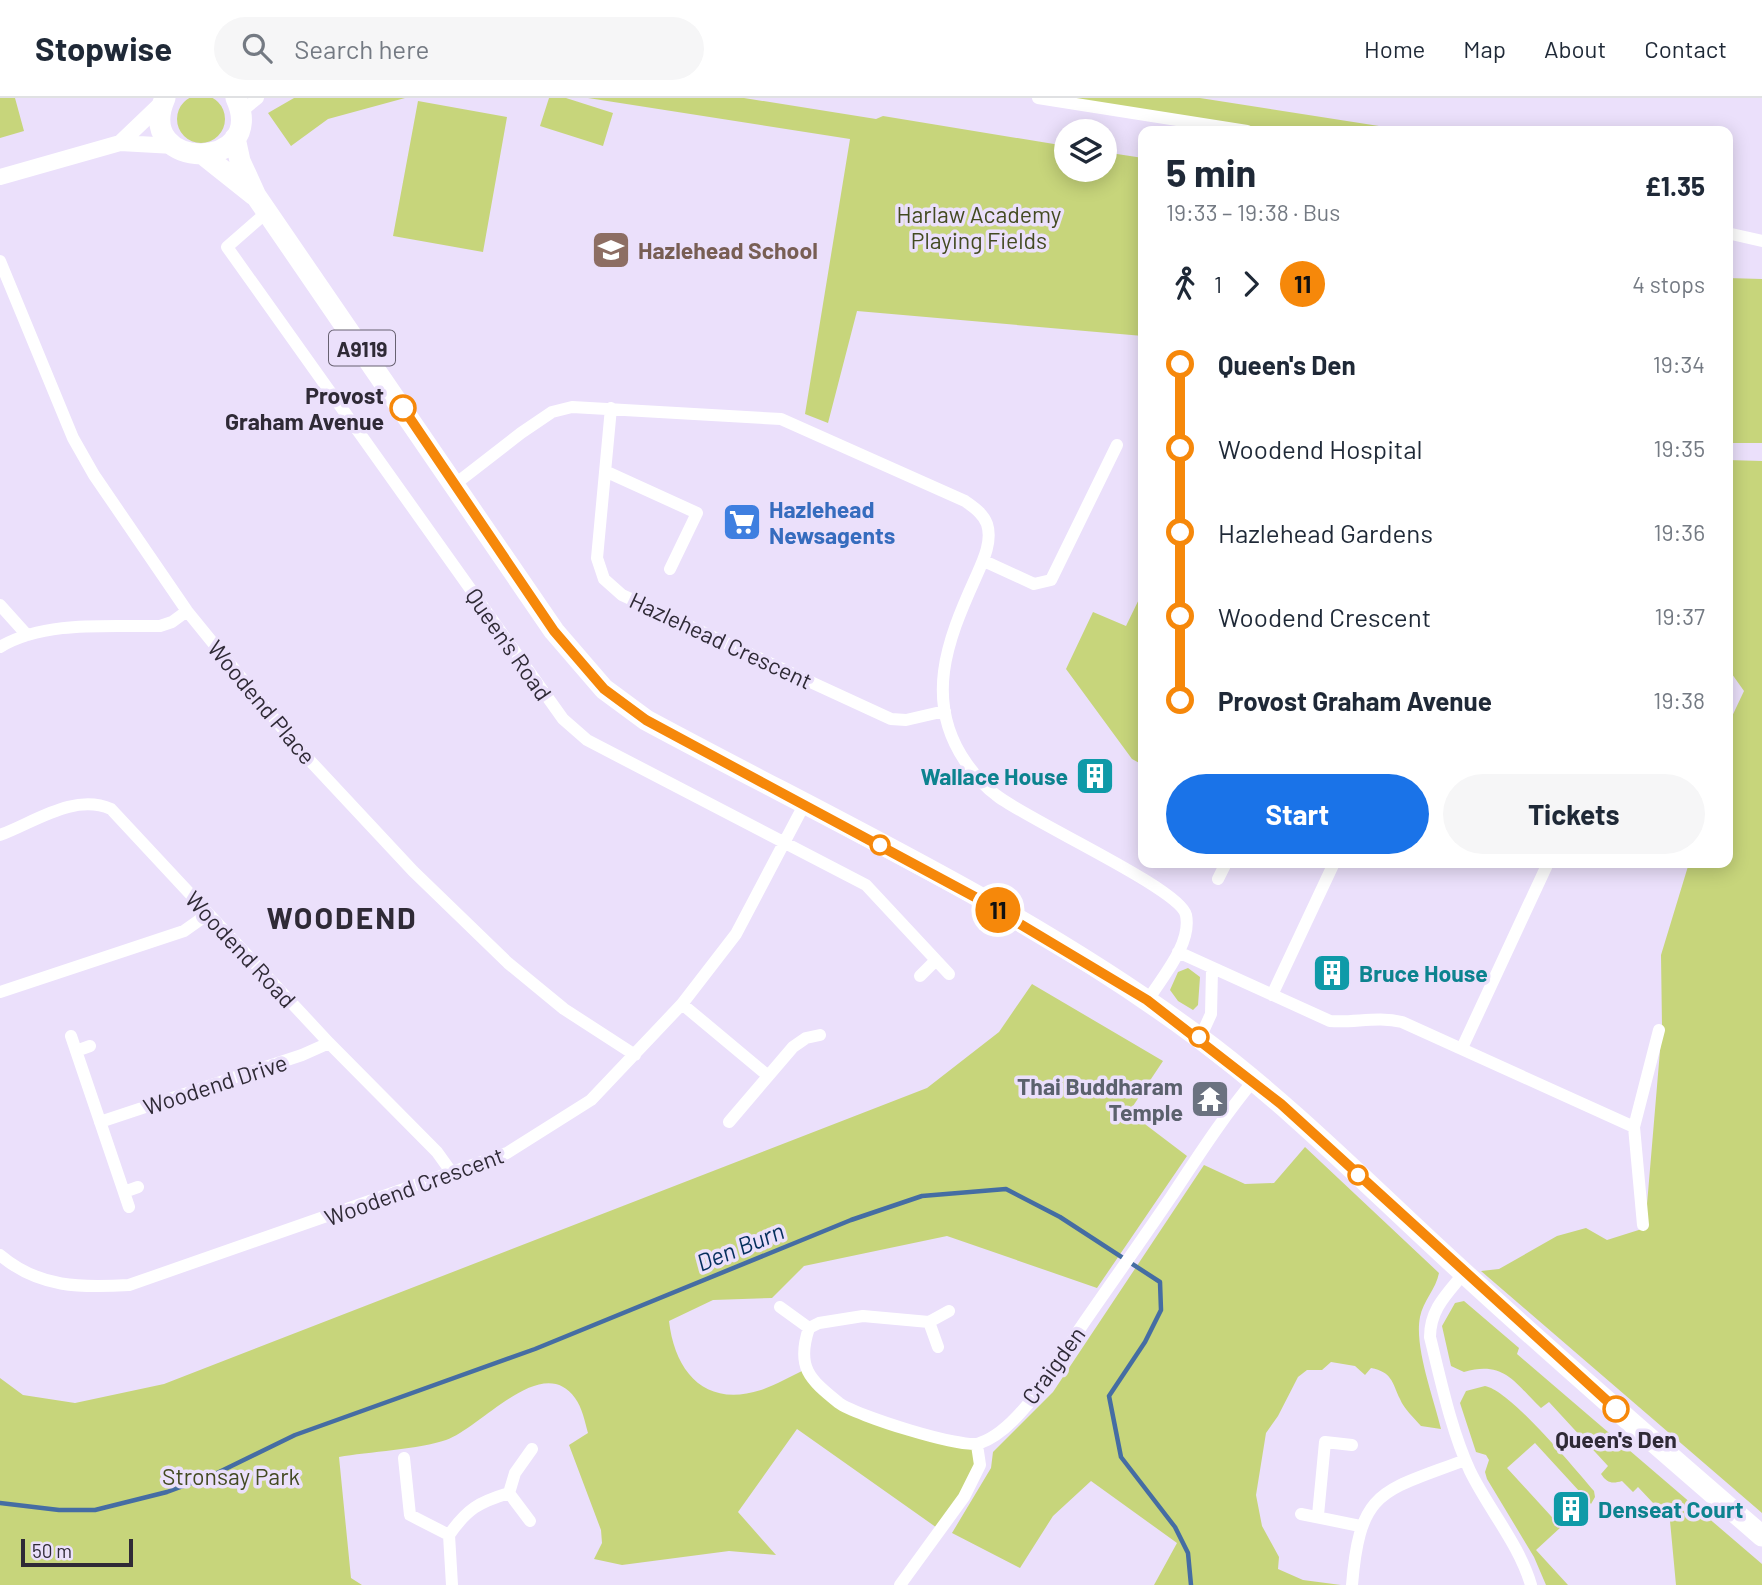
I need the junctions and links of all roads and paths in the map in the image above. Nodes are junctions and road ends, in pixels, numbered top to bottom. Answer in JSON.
{"nodes":[{"id":1,"x":258,"y":98,"type":"edge"},
{"id":2,"x":1038,"y":98,"type":"edge"},
{"id":3,"x":165,"y":99,"type":"edge"},
{"id":4,"x":238,"y":105,"type":"edge"},
{"id":5,"x":1215,"y":126,"type":"edge"},
{"id":6,"x":235,"y":138,"type":"junction"},
{"id":7,"x":120,"y":143,"type":"junction"},
{"id":8,"x":174,"y":146,"type":"junction"},
{"id":9,"x":205,"y":156,"type":"junction"},
{"id":10,"x":0,"y":177,"type":"edge"},
{"id":11,"x":259,"y":210,"type":"junction"},
{"id":12,"x":1733,"y":234,"type":"edge"},
{"id":13,"x":1762,"y":241,"type":"edge"},
{"id":14,"x":0,"y":261,"type":"edge"},
{"id":15,"x":611,"y":408,"type":"junction"},
{"id":16,"x":1117,"y":445,"type":"dead end"},
{"id":17,"x":607,"y":472,"type":"junction"},
{"id":18,"x":454,"y":485,"type":"junction"},
{"id":19,"x":984,"y":561,"type":"junction"},
{"id":20,"x":670,"y":569,"type":"dead end"},
{"id":21,"x":0,"y":605,"type":"edge"},
{"id":22,"x":187,"y":611,"type":"junction"},
{"id":23,"x":27,"y":635,"type":"junction"},
{"id":24,"x":0,"y":648,"type":"edge"},
{"id":25,"x":945,"y":711,"type":"junction"},
{"id":26,"x":804,"y":805,"type":"junction"},
{"id":27,"x":0,"y":835,"type":"edge"},
{"id":28,"x":784,"y":844,"type":"junction"},
{"id":29,"x":1224,"y":868,"type":"edge"},
{"id":30,"x":1330,"y":868,"type":"edge"},
{"id":31,"x":1546,"y":868,"type":"edge"},
{"id":32,"x":1218,"y":879,"type":"dead end"},
{"id":33,"x":208,"y":914,"type":"junction"},
{"id":34,"x":1178,"y":952,"type":"junction"},
{"id":35,"x":936,"y":960,"type":"junction"},
{"id":36,"x":1213,"y":970,"type":"junction"},
{"id":37,"x":949,"y":974,"type":"dead end"},
{"id":38,"x":920,"y":976,"type":"dead end"},
{"id":39,"x":0,"y":992,"type":"edge"},
{"id":40,"x":1272,"y":995,"type":"junction"},
{"id":41,"x":1147,"y":1000,"type":"junction"},
{"id":42,"x":682,"y":1004,"type":"junction"},
{"id":43,"x":1659,"y":1030,"type":"dead end"},
{"id":44,"x":820,"y":1035,"type":"dead end"},
{"id":45,"x":71,"y":1036,"type":"dead end"},
{"id":46,"x":1200,"y":1038,"type":"junction"},
{"id":47,"x":329,"y":1042,"type":"junction"},
{"id":48,"x":90,"y":1046,"type":"dead end"},
{"id":49,"x":1462,"y":1048,"type":"junction"},
{"id":50,"x":76,"y":1051,"type":"junction"},
{"id":51,"x":635,"y":1055,"type":"junction"},
{"id":52,"x":768,"y":1075,"type":"junction"},
{"id":53,"x":1254,"y":1080,"type":"junction"},
{"id":54,"x":100,"y":1122,"type":"junction"},
{"id":55,"x":729,"y":1122,"type":"dead end"},
{"id":56,"x":1634,"y":1127,"type":"junction"},
{"id":57,"x":452,"y":1173,"type":"junction"},
{"id":58,"x":138,"y":1187,"type":"dead end"},
{"id":59,"x":124,"y":1192,"type":"junction"},
{"id":60,"x":129,"y":1207,"type":"dead end"},
{"id":61,"x":1643,"y":1225,"type":"dead end"},
{"id":62,"x":0,"y":1255,"type":"edge"},
{"id":63,"x":1464,"y":1273,"type":"junction"},
{"id":64,"x":780,"y":1307,"type":"dead end"},
{"id":65,"x":949,"y":1311,"type":"dead end"},
{"id":66,"x":929,"y":1322,"type":"junction"},
{"id":67,"x":809,"y":1328,"type":"junction"},
{"id":68,"x":938,"y":1347,"type":"dead end"},
{"id":69,"x":977,"y":1445,"type":"junction"},
{"id":70,"x":1352,"y":1445,"type":"dead end"},
{"id":71,"x":532,"y":1449,"type":"dead end"},
{"id":72,"x":404,"y":1458,"type":"dead end"},
{"id":73,"x":1465,"y":1460,"type":"junction"},
{"id":74,"x":509,"y":1493,"type":"junction"},
{"id":75,"x":1301,"y":1514,"type":"dead end"},
{"id":76,"x":1318,"y":1515,"type":"junction"},
{"id":77,"x":530,"y":1521,"type":"dead end"},
{"id":78,"x":1360,"y":1526,"type":"junction"},
{"id":79,"x":449,"y":1535,"type":"junction"},
{"id":80,"x":1762,"y":1536,"type":"edge"},
{"id":81,"x":452,"y":1585,"type":"edge"},
{"id":82,"x":900,"y":1585,"type":"edge"},
{"id":83,"x":1352,"y":1585,"type":"edge"},
{"id":84,"x":1531,"y":1585,"type":"edge"}],
"edges":[{"from":1,"to":4,"type":"street"},
{"from":2,"to":5,"type":"street"},
{"from":3,"to":7,"type":"street"},
{"from":3,"to":8,"type":"main road"},
{"from":4,"to":6,"type":"main road","number":"A9119"},
{"from":6,"to":9,"type":"main road"},
{"from":6,"to":11,"type":"main road","name":"Queen's Road","number":"A9119"},
{"from":7,"to":8,"type":"street"},
{"from":7,"to":10,"type":"street"},
{"from":8,"to":9,"type":"main road","number":"A9119"},
{"from":9,"to":11,"type":"main road","name":"Queen's Road","number":"A9119"},
{"from":11,"to":18,"type":"main road","name":"Queen's Road","number":"A9119"},
{"from":11,"to":28,"type":"street","name":"Queen's Road"},
{"from":12,"to":13,"type":"street"},
{"from":14,"to":22,"type":"street","name":"Woodend Place"},
{"from":15,"to":17,"type":"street","name":"Hazlehead Crescent"},
{"from":15,"to":18,"type":"street"},
{"from":15,"to":19,"type":"street"},
{"from":16,"to":19,"type":"street"},
{"from":17,"to":20,"type":"street","name":"Hazlehead Crescent"},
{"from":17,"to":25,"type":"street","name":"Hazlehead Crescent"},
{"from":18,"to":26,"type":"main road","name":"Queen's Road","number":"A9119"},
{"from":19,"to":25,"type":"street"},
{"from":21,"to":23,"type":"street"},
{"from":22,"to":23,"type":"street"},
{"from":22,"to":51,"type":"street","name":"Woodend Place"},
{"from":23,"to":24,"type":"street"},
{"from":25,"to":34,"type":"street"},
{"from":26,"to":28,"type":"street","name":"Woodend Crescent"},
{"from":26,"to":41,"type":"main road","name":"Queen's Road","number":"A9119"},
{"from":27,"to":33,"type":"street","name":"Woodend Road"},
{"from":28,"to":35,"type":"street","name":"Queen's Road"},
{"from":28,"to":42,"type":"street","name":"Woodend Crescent"},
{"from":29,"to":32,"type":"street"},
{"from":30,"to":40,"type":"street"},
{"from":31,"to":49,"type":"street"},
{"from":33,"to":39,"type":"street"},
{"from":33,"to":47,"type":"street","name":"Woodend Road"},
{"from":34,"to":36,"type":"street"},
{"from":34,"to":41,"type":"street"},
{"from":35,"to":37,"type":"street","name":"Queen's Road"},
{"from":35,"to":38,"type":"street"},
{"from":36,"to":40,"type":"street"},
{"from":36,"to":46,"type":"street"},
{"from":40,"to":49,"type":"street"},
{"from":41,"to":46,"type":"main road","name":"Queen's Road","number":"A9119"},
{"from":42,"to":51,"type":"street","name":"Woodend Crescent"},
{"from":42,"to":52,"type":"street"},
{"from":43,"to":56,"type":"street"},
{"from":44,"to":52,"type":"street"},
{"from":45,"to":50,"type":"street"},
{"from":46,"to":53,"type":"main road","name":"Queen's Road","number":"A9119"},
{"from":47,"to":54,"type":"street","name":"Woodend Drive"},
{"from":47,"to":57,"type":"street","name":"Woodend Road"},
{"from":48,"to":50,"type":"street"},
{"from":49,"to":56,"type":"street"},
{"from":50,"to":54,"type":"street"},
{"from":51,"to":57,"type":"street","name":"Woodend Crescent"},
{"from":52,"to":55,"type":"street"},
{"from":53,"to":63,"type":"main road","name":"Queen's Road","number":"A9119"},
{"from":53,"to":69,"type":"street","name":"Craigden"},
{"from":54,"to":59,"type":"street"},
{"from":56,"to":61,"type":"street"},
{"from":57,"to":62,"type":"street","name":"Woodend Crescent"},
{"from":58,"to":59,"type":"street"},
{"from":59,"to":60,"type":"street"},
{"from":63,"to":73,"type":"street"},
{"from":63,"to":80,"type":"main road","name":"Queen's Road","number":"A9119"},
{"from":64,"to":67,"type":"street"},
{"from":65,"to":66,"type":"street"},
{"from":66,"to":67,"type":"street"},
{"from":66,"to":68,"type":"street"},
{"from":67,"to":69,"type":"street"},
{"from":69,"to":82,"type":"street"},
{"from":70,"to":76,"type":"street"},
{"from":71,"to":74,"type":"street"},
{"from":72,"to":79,"type":"street"},
{"from":73,"to":78,"type":"street"},
{"from":73,"to":84,"type":"street"},
{"from":74,"to":77,"type":"street"},
{"from":74,"to":79,"type":"street"},
{"from":75,"to":76,"type":"street"},
{"from":76,"to":78,"type":"street"},
{"from":78,"to":83,"type":"street"},
{"from":79,"to":81,"type":"street"}]}
